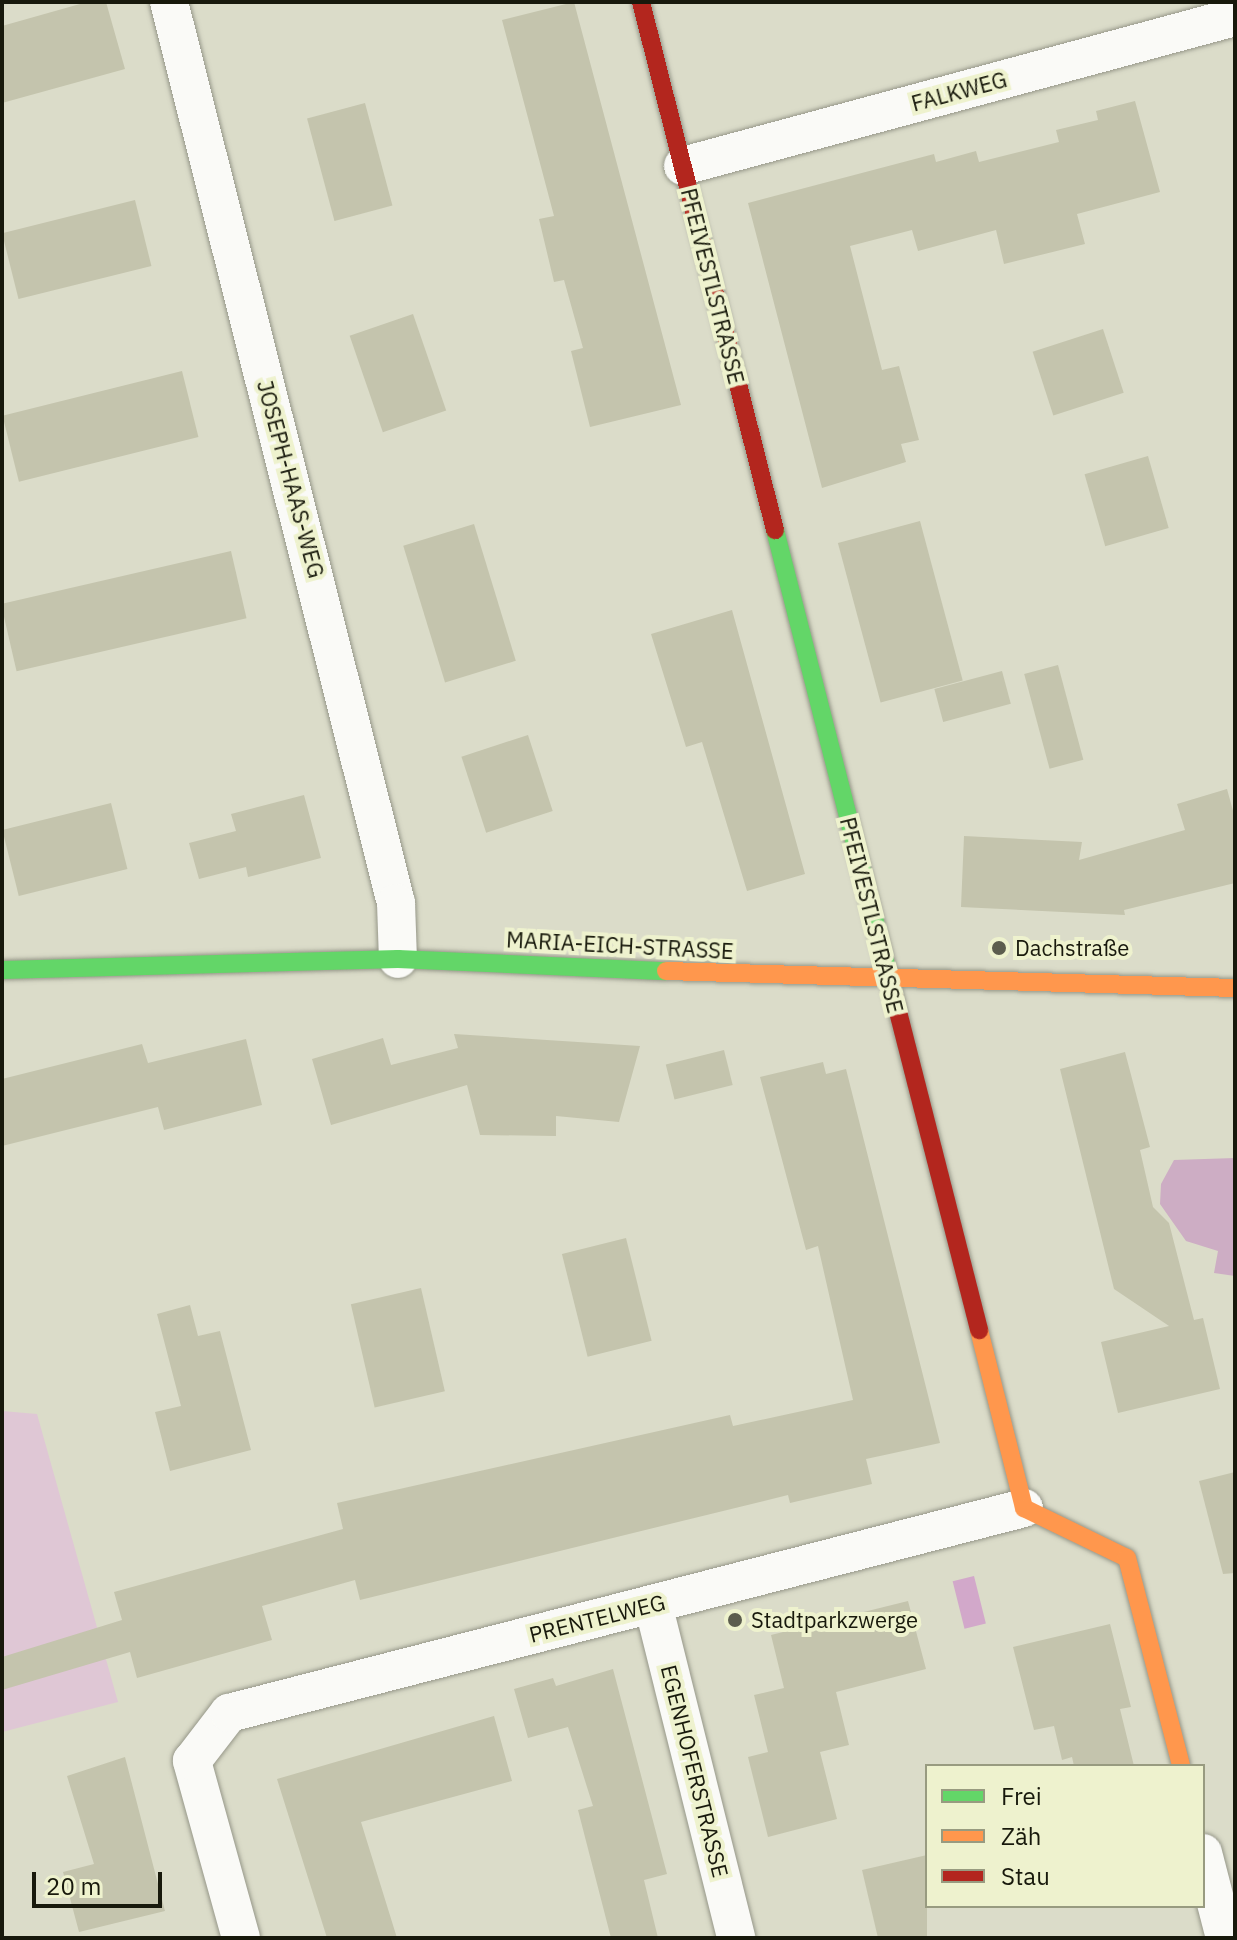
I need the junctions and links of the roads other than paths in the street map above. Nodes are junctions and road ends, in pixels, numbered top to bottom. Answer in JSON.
{"nodes":[{"id":1,"x":169,"y":2,"type":"edge"},
{"id":2,"x":641,"y":2,"type":"edge"},
{"id":3,"x":1235,"y":17,"type":"edge"},
{"id":4,"x":683,"y":166,"type":"junction"},
{"id":5,"x":398,"y":959,"type":"junction"},
{"id":6,"x":2,"y":970,"type":"edge"},
{"id":7,"x":889,"y":981,"type":"junction"},
{"id":8,"x":1235,"y":988,"type":"edge"},
{"id":9,"x":1024,"y":1508,"type":"junction"},
{"id":10,"x":653,"y":1604,"type":"junction"},
{"id":11,"x":1180,"y":1764,"type":"edge"},
{"id":12,"x":1205,"y":1861,"type":"edge"},
{"id":13,"x":241,"y":1938,"type":"edge"},
{"id":14,"x":736,"y":1938,"type":"edge"},
{"id":15,"x":1225,"y":1938,"type":"edge"}],
"edges":[{"from":1,"to":5,"type":"street","name":"JOSEPH-HAAS-WEG"},
{"from":2,"to":4,"type":"street","name":"PFEIVESTLSTRASSE"},
{"from":3,"to":4,"type":"street","name":"FALKWEG"},
{"from":4,"to":7,"type":"street","name":"PFEIVESTLSTRASSE"},
{"from":5,"to":6,"type":"street","name":"MARIA-EICH-STRASSE"},
{"from":5,"to":7,"type":"street","name":"MARIA-EICH-STRASSE"},
{"from":7,"to":8,"type":"street","name":"MARIA-EICH-STRASSE"},
{"from":7,"to":9,"type":"street","name":"PFEIVESTLSTRASSE"},
{"from":9,"to":10,"type":"street","name":"PRENTELWEG"},
{"from":9,"to":11,"type":"street"},
{"from":10,"to":13,"type":"street","name":"PRENTELWEG"},
{"from":10,"to":14,"type":"street","name":"EGENHOFERSTRASSE"},
{"from":12,"to":15,"type":"street"}]}
